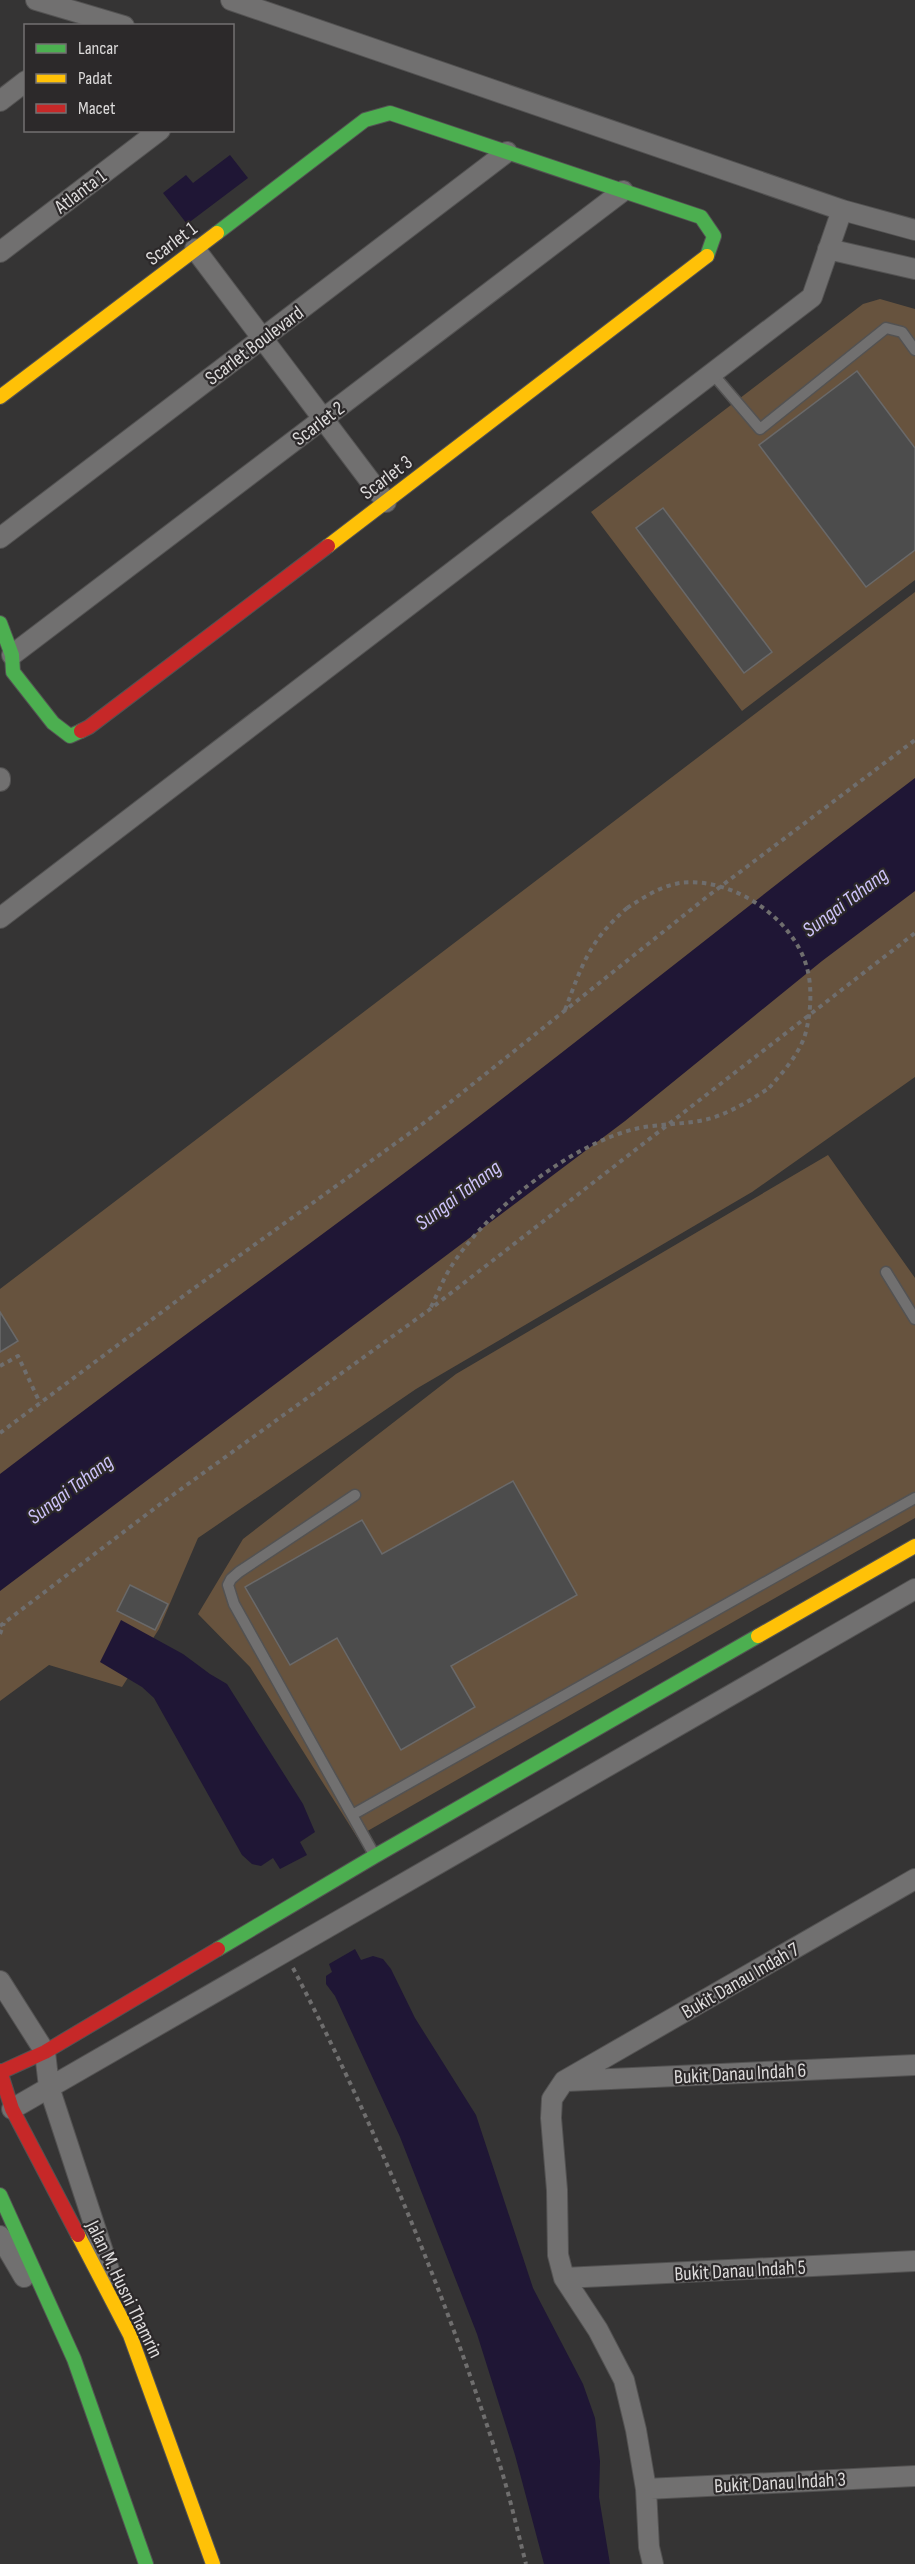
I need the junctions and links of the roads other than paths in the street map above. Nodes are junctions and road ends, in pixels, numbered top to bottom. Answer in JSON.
{"nodes":[{"id":1,"x":36,"y":0,"type":"edge"},
{"id":2,"x":231,"y":0,"type":"edge"},
{"id":3,"x":109,"y":24,"type":"edge"},
{"id":4,"x":24,"y":83,"type":"edge"},
{"id":5,"x":0,"y":101,"type":"edge"},
{"id":6,"x":157,"y":132,"type":"edge"},
{"id":7,"x":507,"y":152,"type":"junction"},
{"id":8,"x":623,"y":191,"type":"junction"},
{"id":9,"x":842,"y":210,"type":"junction"},
{"id":10,"x":915,"y":230,"type":"edge"},
{"id":11,"x":195,"y":249,"type":"junction"},
{"id":12,"x":828,"y":249,"type":"junction"},
{"id":13,"x":0,"y":252,"type":"edge"},
{"id":14,"x":915,"y":269,"type":"edge"},
{"id":15,"x":262,"y":339,"type":"junction"},
{"id":16,"x":915,"y":350,"type":"edge"},
{"id":17,"x":712,"y":374,"type":"junction"},
{"id":18,"x":0,"y":397,"type":"edge"},
{"id":19,"x":323,"y":419,"type":"junction"},
{"id":20,"x":386,"y":502,"type":"junction"},
{"id":21,"x":0,"y":538,"type":"edge"},
{"id":22,"x":0,"y":623,"type":"edge"},
{"id":23,"x":12,"y":654,"type":"junction"},
{"id":24,"x":0,"y":918,"type":"edge"},
{"id":25,"x":886,"y":1272,"type":"dead end"},
{"id":26,"x":915,"y":1319,"type":"edge"},
{"id":27,"x":355,"y":1495,"type":"dead end"},
{"id":28,"x":915,"y":1498,"type":"edge"},
{"id":29,"x":915,"y":1546,"type":"edge"},
{"id":30,"x":915,"y":1589,"type":"edge"},
{"id":31,"x":352,"y":1815,"type":"junction"},
{"id":32,"x":375,"y":1856,"type":"junction"},
{"id":33,"x":915,"y":1879,"type":"edge"},
{"id":34,"x":0,"y":1981,"type":"edge"},
{"id":35,"x":45,"y":2052,"type":"junction"},
{"id":36,"x":915,"y":2065,"type":"edge"},
{"id":37,"x":1,"y":2071,"type":"edge"},
{"id":38,"x":564,"y":2082,"type":"junction"},
{"id":39,"x":50,"y":2086,"type":"junction"},
{"id":40,"x":12,"y":2109,"type":"junction"},
{"id":41,"x":0,"y":2195,"type":"edge"},
{"id":42,"x":0,"y":2236,"type":"edge"},
{"id":43,"x":915,"y":2261,"type":"edge"},
{"id":44,"x":564,"y":2278,"type":"junction"},
{"id":45,"x":130,"y":2335,"type":"junction"},
{"id":46,"x":74,"y":2359,"type":"junction"},
{"id":47,"x":915,"y":2476,"type":"edge"},
{"id":48,"x":646,"y":2489,"type":"junction"},
{"id":49,"x":146,"y":2564,"type":"edge"},
{"id":50,"x":213,"y":2564,"type":"edge"},
{"id":51,"x":653,"y":2564,"type":"edge"}],
"edges":[{"from":1,"to":3,"type":"street"},
{"from":2,"to":9,"type":"street"},
{"from":4,"to":5,"type":"street"},
{"from":6,"to":13,"type":"street","name":"Atlanta 1"},
{"from":7,"to":8,"type":"street"},
{"from":7,"to":11,"type":"street","name":"Scarlet 1"},
{"from":7,"to":15,"type":"street","name":"Scarlet Boulevard"},
{"from":8,"to":19,"type":"street","name":"Scarlet 2"},
{"from":8,"to":20,"type":"street","name":"Scarlet 3"},
{"from":9,"to":10,"type":"street"},
{"from":9,"to":12,"type":"street"},
{"from":11,"to":15,"type":"street"},
{"from":11,"to":18,"type":"street","name":"Scarlet 1"},
{"from":12,"to":14,"type":"street"},
{"from":12,"to":17,"type":"street"},
{"from":15,"to":19,"type":"street"},
{"from":15,"to":21,"type":"street","name":"Scarlet Boulevard"},
{"from":16,"to":17,"type":"lane"},
{"from":17,"to":24,"type":"street"},
{"from":19,"to":20,"type":"street"},
{"from":19,"to":23,"type":"street","name":"Scarlet 2"},
{"from":20,"to":23,"type":"street","name":"Scarlet 3"},
{"from":22,"to":23,"type":"street"},
{"from":25,"to":26,"type":"lane"},
{"from":27,"to":31,"type":"lane"},
{"from":28,"to":31,"type":"lane"},
{"from":29,"to":32,"type":"street"},
{"from":30,"to":39,"type":"street"},
{"from":31,"to":32,"type":"lane"},
{"from":32,"to":35,"type":"street"},
{"from":33,"to":38,"type":"street","name":"Bukit Danau Indah 7"},
{"from":34,"to":35,"type":"street"},
{"from":35,"to":37,"type":"street"},
{"from":35,"to":39,"type":"street"},
{"from":36,"to":38,"type":"street","name":"Bukit Danau Indah 6"},
{"from":37,"to":40,"type":"street","name":"Jalan M. Husni Thamrin"},
{"from":38,"to":44,"type":"street"},
{"from":39,"to":40,"type":"street"},
{"from":39,"to":45,"type":"street"},
{"from":40,"to":45,"type":"street","name":"Jalan M. Husni Thamrin"},
{"from":41,"to":46,"type":"street"},
{"from":42,"to":46,"type":"street"},
{"from":43,"to":44,"type":"street","name":"Bukit Danau Indah 5"},
{"from":44,"to":48,"type":"street"},
{"from":45,"to":50,"type":"street","name":"Jalan M. Husni Thamrin"},
{"from":46,"to":49,"type":"street"},
{"from":47,"to":48,"type":"street","name":"Bukit Danau Indah 3"},
{"from":48,"to":51,"type":"street"}]}
